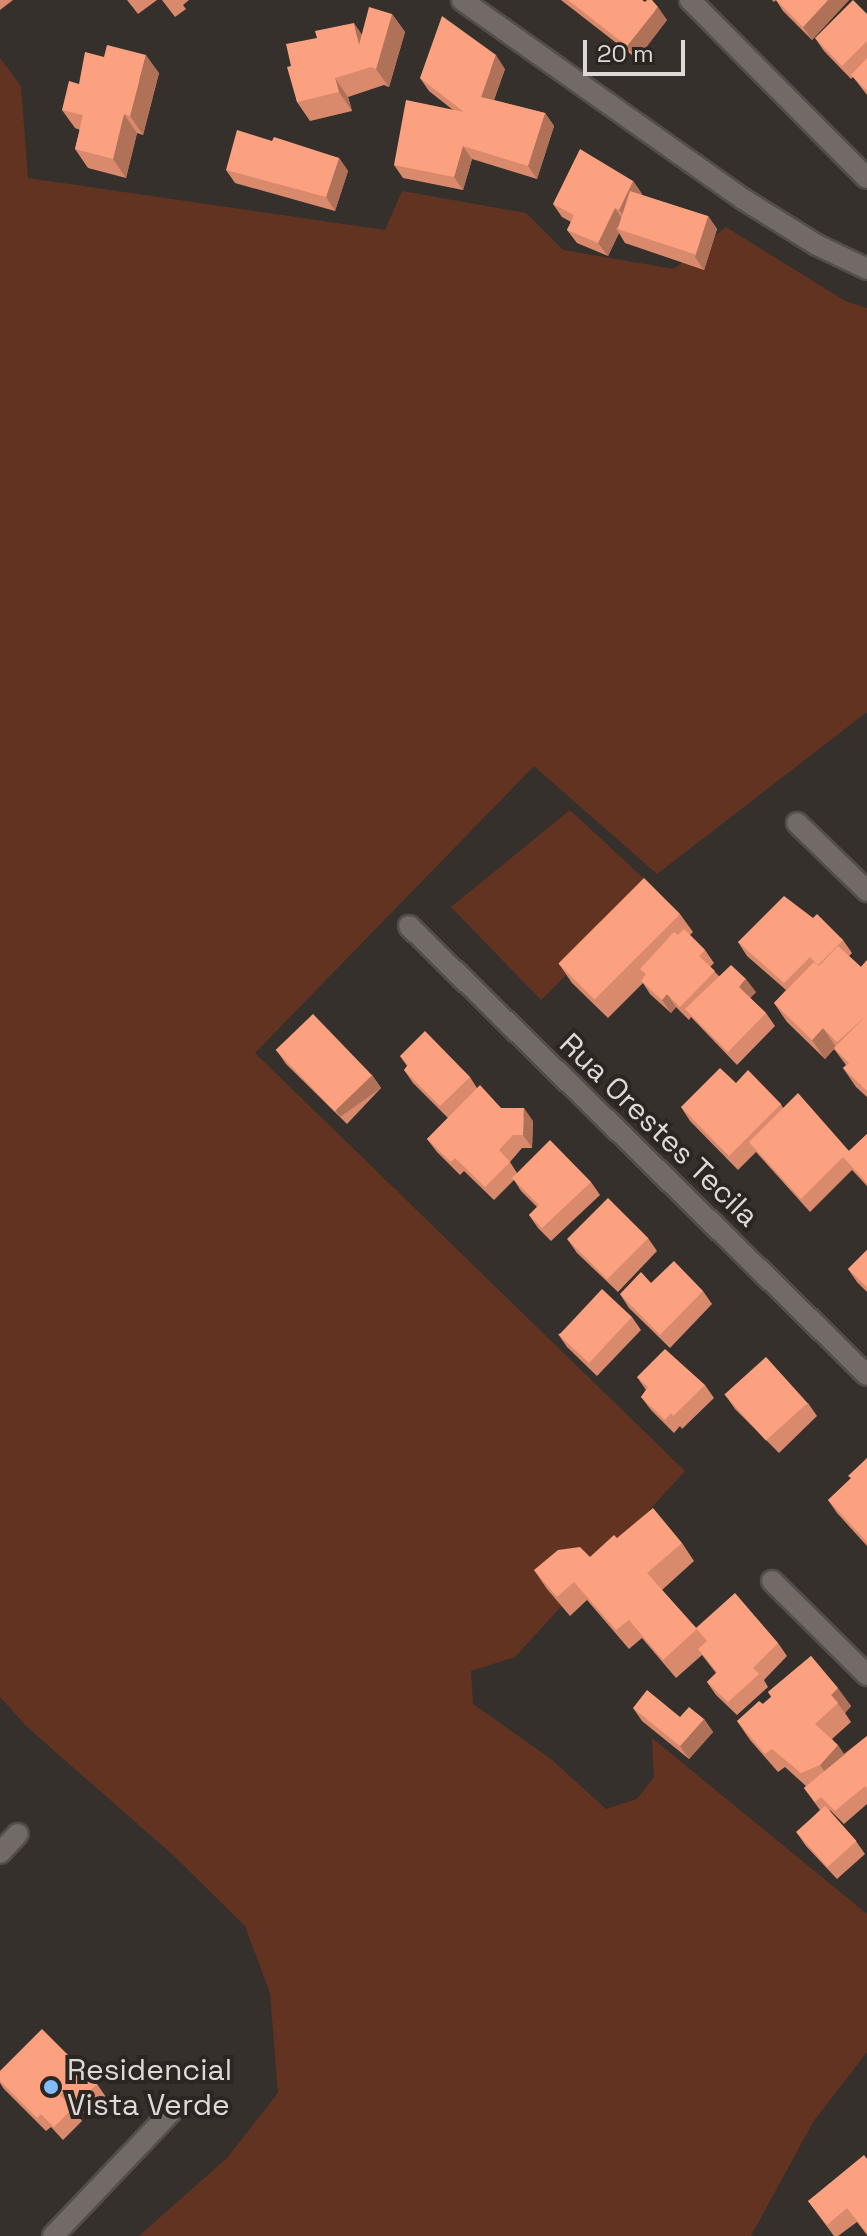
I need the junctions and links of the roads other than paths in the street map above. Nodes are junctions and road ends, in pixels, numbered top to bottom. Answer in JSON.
{"nodes":[{"id":1,"x":462,"y":0,"type":"edge"},
{"id":2,"x":690,"y":0,"type":"edge"},
{"id":3,"x":867,"y":178,"type":"edge"},
{"id":4,"x":867,"y":269,"type":"edge"},
{"id":5,"x":797,"y":823,"type":"dead end"},
{"id":6,"x":867,"y":891,"type":"edge"},
{"id":7,"x":409,"y":926,"type":"dead end"},
{"id":8,"x":867,"y":1375,"type":"edge"},
{"id":9,"x":772,"y":1581,"type":"dead end"},
{"id":10,"x":867,"y":1675,"type":"edge"},
{"id":11,"x":18,"y":1834,"type":"dead end"},
{"id":12,"x":0,"y":1853,"type":"edge"},
{"id":13,"x":172,"y":2111,"type":"dead end"},
{"id":14,"x":53,"y":2236,"type":"edge"}],
"edges":[{"from":1,"to":4,"type":"street"},
{"from":2,"to":3,"type":"street"},
{"from":5,"to":6,"type":"street"},
{"from":7,"to":8,"type":"street","name":"Rua Orestes Tecila"},
{"from":9,"to":10,"type":"street"},
{"from":11,"to":12,"type":"street"},
{"from":13,"to":14,"type":"street"}]}
